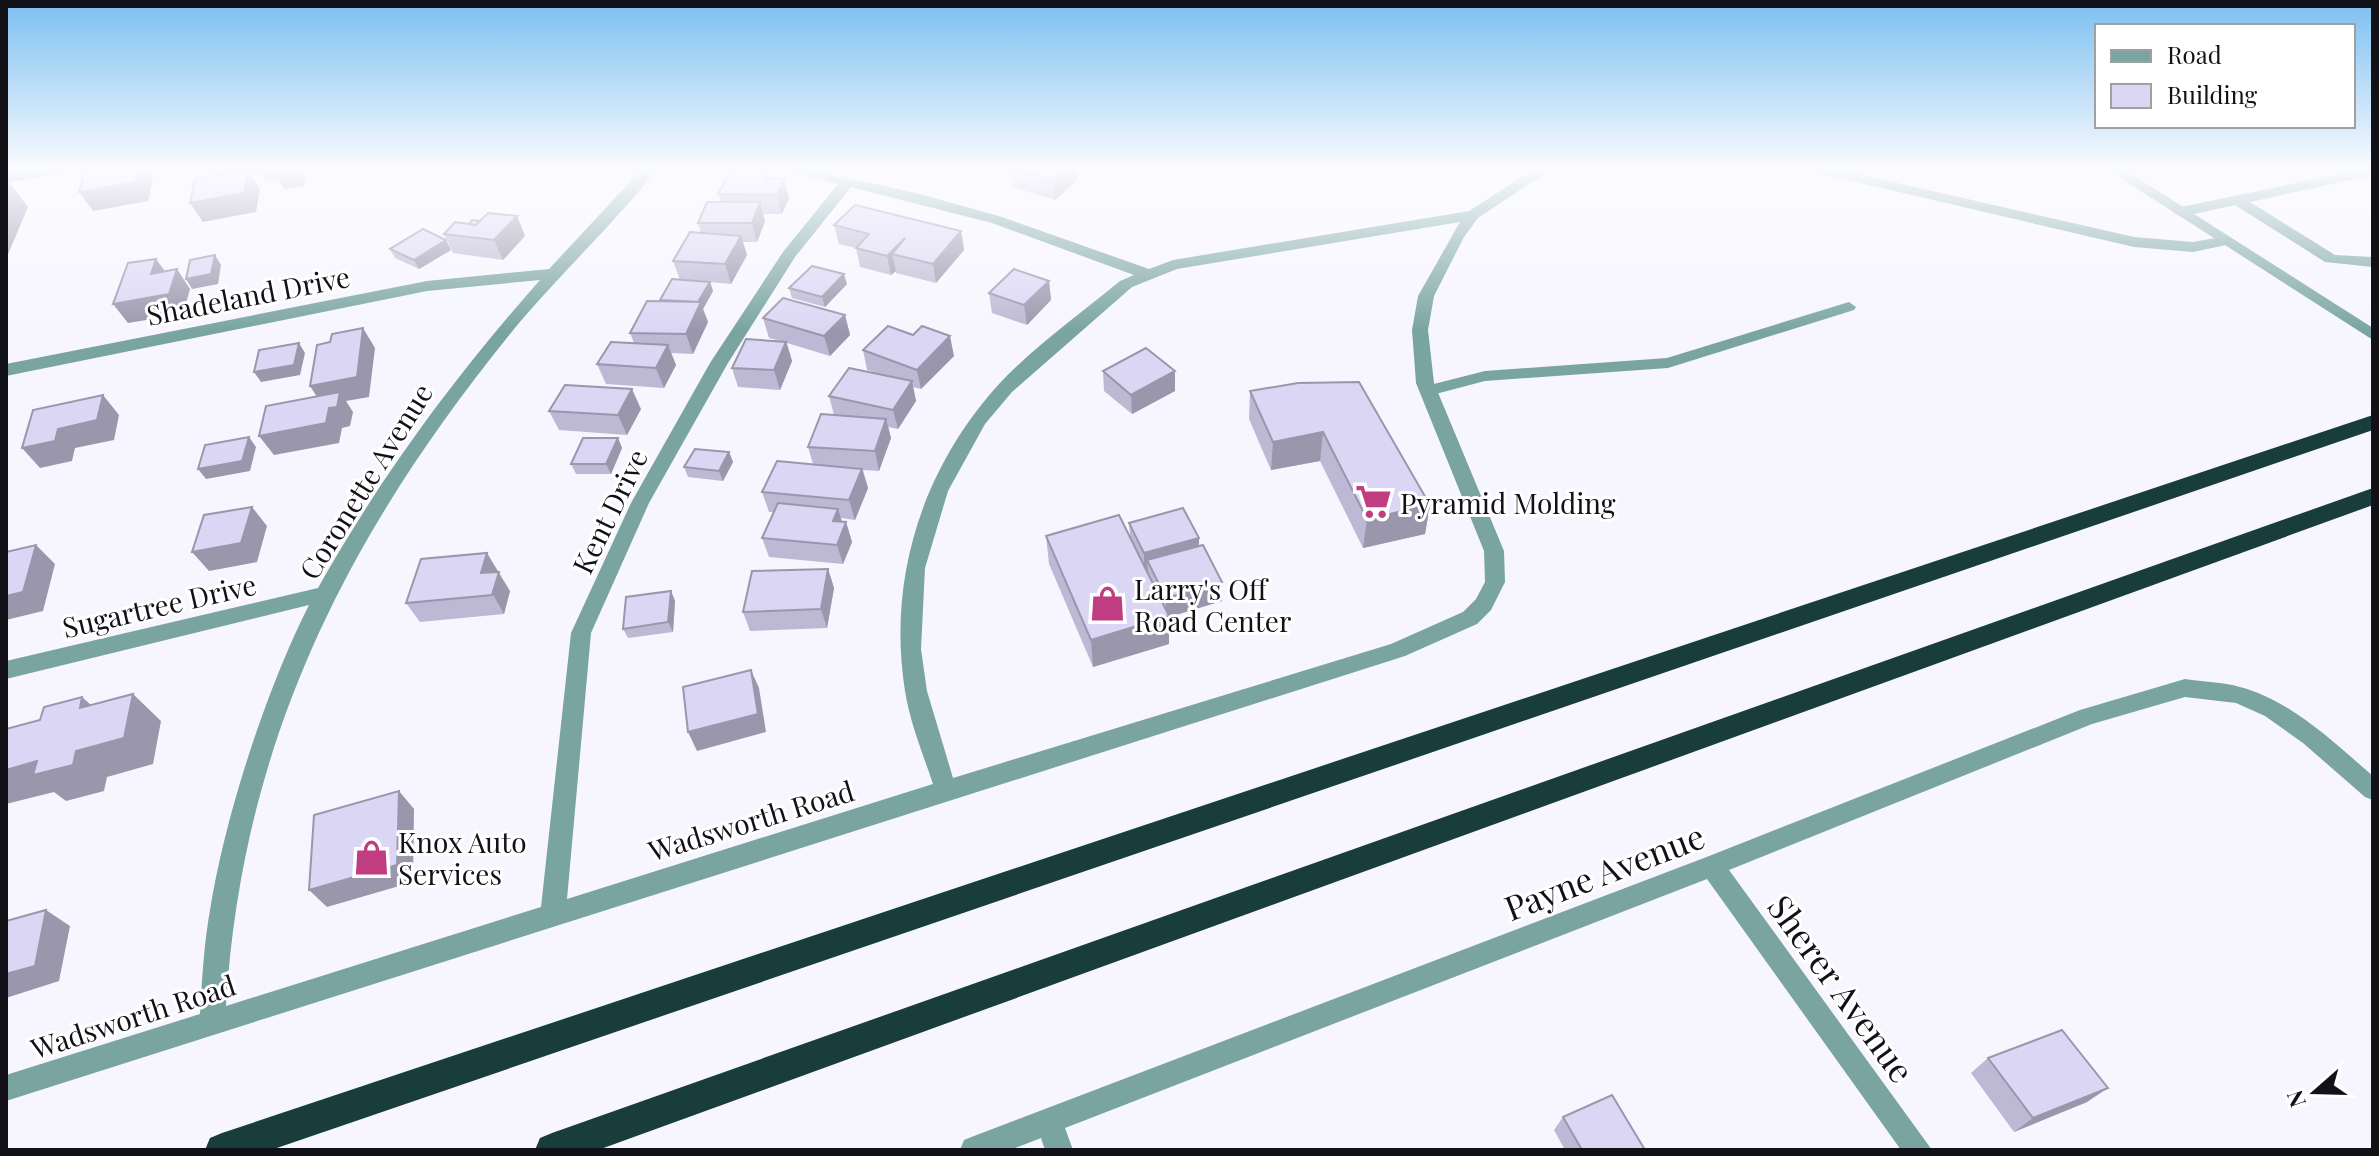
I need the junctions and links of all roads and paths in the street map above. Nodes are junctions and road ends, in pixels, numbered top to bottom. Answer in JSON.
{"nodes":[{"id":1,"x":597,"y":224,"type":"edge"},
{"id":2,"x":814,"y":224,"type":"edge"},
{"id":3,"x":1008,"y":224,"type":"edge"},
{"id":4,"x":1419,"y":224,"type":"edge"},
{"id":5,"x":1466,"y":224,"type":"edge"},
{"id":6,"x":2056,"y":224,"type":"edge"},
{"id":7,"x":2200,"y":224,"type":"edge"},
{"id":8,"x":2275,"y":224,"type":"edge"},
{"id":9,"x":2226,"y":241,"type":"junction"},
{"id":10,"x":2373,"y":262,"type":"edge"},
{"id":11,"x":549,"y":274,"type":"junction"},
{"id":12,"x":1147,"y":274,"type":"junction"},
{"id":13,"x":1849,"y":307,"type":"dead end"},
{"id":14,"x":2373,"y":335,"type":"edge"},
{"id":15,"x":6,"y":370,"type":"edge"},
{"id":16,"x":1428,"y":391,"type":"junction"},
{"id":17,"x":2373,"y":422,"type":"edge"},
{"id":18,"x":2373,"y":496,"type":"edge"},
{"id":19,"x":324,"y":594,"type":"junction"},
{"id":20,"x":6,"y":670,"type":"edge"},
{"id":21,"x":946,"y":790,"type":"junction"},
{"id":22,"x":2373,"y":790,"type":"edge"},
{"id":23,"x":1712,"y":866,"type":"junction"},
{"id":24,"x":553,"y":914,"type":"junction"},
{"id":25,"x":212,"y":1022,"type":"junction"},
{"id":26,"x":6,"y":1088,"type":"edge"},
{"id":27,"x":1049,"y":1121,"type":"junction"},
{"id":28,"x":222,"y":1150,"type":"edge"},
{"id":29,"x":552,"y":1150,"type":"edge"},
{"id":30,"x":974,"y":1150,"type":"edge"},
{"id":31,"x":1059,"y":1150,"type":"edge"},
{"id":32,"x":1918,"y":1150,"type":"edge"}],
"edges":[{"from":1,"to":11,"type":"street","name":"Coronette Avenue"},
{"from":2,"to":24,"type":"street","name":"Kent Drive"},
{"from":3,"to":12,"type":"street"},
{"from":4,"to":12,"type":"street"},
{"from":5,"to":16,"type":"street"},
{"from":6,"to":9,"type":"street"},
{"from":7,"to":9,"type":"street"},
{"from":8,"to":10,"type":"street"},
{"from":9,"to":14,"type":"street"},
{"from":11,"to":15,"type":"street","name":"Shadeland Drive"},
{"from":11,"to":19,"type":"street","name":"Coronette Avenue"},
{"from":12,"to":21,"type":"street"},
{"from":13,"to":16,"type":"lane"},
{"from":16,"to":21,"type":"street","name":"Wadsworth Road"},
{"from":17,"to":28,"type":"highway"},
{"from":18,"to":29,"type":"highway"},
{"from":19,"to":20,"type":"street","name":"Sugartree Drive"},
{"from":19,"to":25,"type":"street","name":"Coronette Avenue"},
{"from":21,"to":24,"type":"street","name":"Wadsworth Road"},
{"from":22,"to":23,"type":"street","name":"Payne Avenue"},
{"from":23,"to":27,"type":"street","name":"Payne Avenue"},
{"from":23,"to":32,"type":"street","name":"Sherer Avenue"},
{"from":24,"to":25,"type":"street","name":"Wadsworth Road"},
{"from":25,"to":26,"type":"street","name":"Wadsworth Road"},
{"from":27,"to":30,"type":"street","name":"Payne Avenue"},
{"from":27,"to":31,"type":"street"}]}
